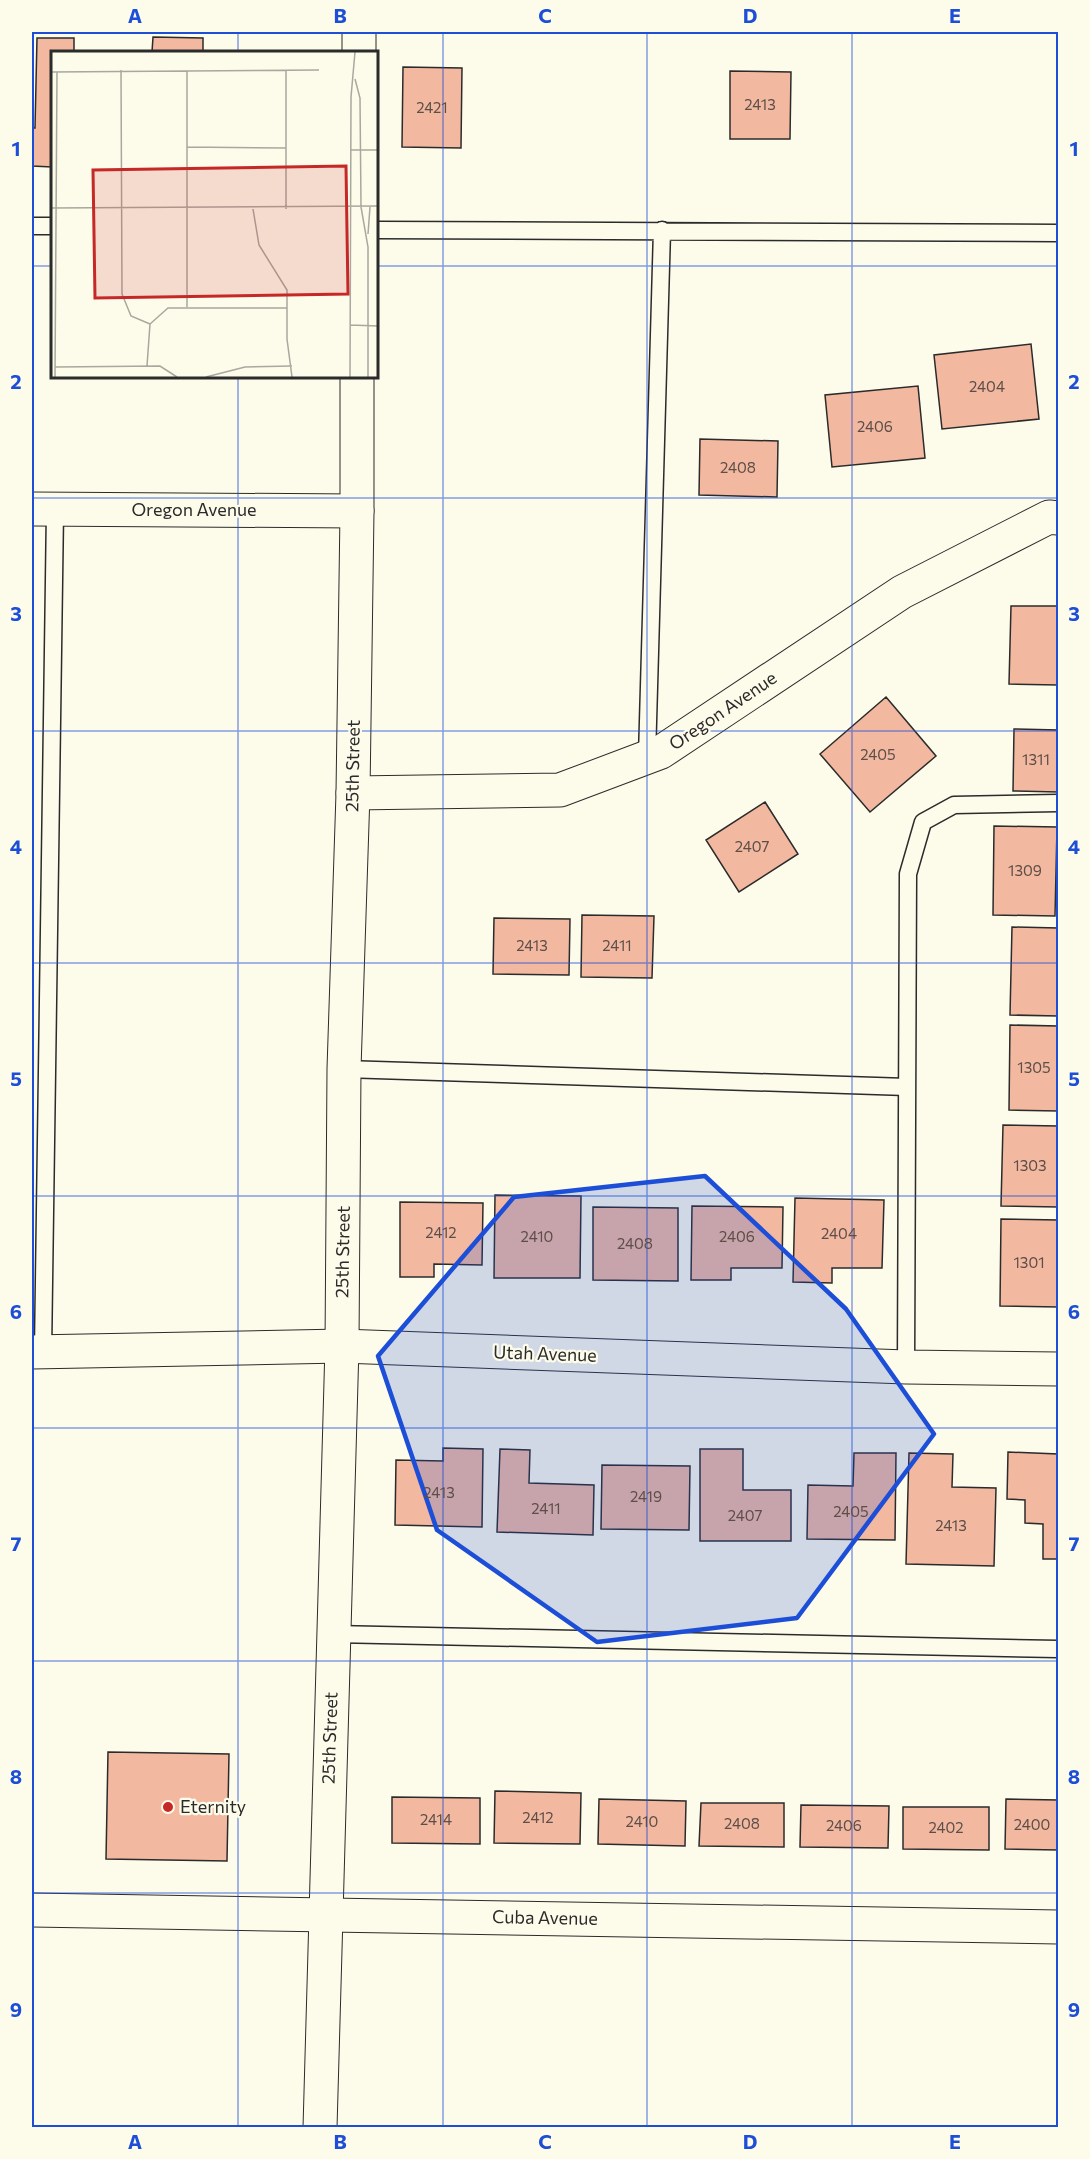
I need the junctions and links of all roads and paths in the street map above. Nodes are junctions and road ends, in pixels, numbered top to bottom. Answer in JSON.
{"nodes":[{"id":1,"x":359,"y":32,"type":"edge"},
{"id":2,"x":359,"y":51,"type":"edge"},
{"id":3,"x":32,"y":226,"type":"edge"},
{"id":4,"x":51,"y":226,"type":"edge"},
{"id":5,"x":378,"y":230,"type":"edge"},
{"id":6,"x":662,"y":230,"type":"junction"},
{"id":7,"x":1059,"y":234,"type":"edge"},
{"id":8,"x":357,"y":378,"type":"edge"},
{"id":9,"x":43,"y":509,"type":"edge"},
{"id":10,"x":357,"y":511,"type":"junction"},
{"id":11,"x":1059,"y":518,"type":"edge"},
{"id":12,"x":647,"y":758,"type":"junction"},
{"id":13,"x":353,"y":792,"type":"junction"},
{"id":14,"x":1059,"y":803,"type":"edge"},
{"id":15,"x":345,"y":1069,"type":"junction"},
{"id":16,"x":907,"y":1087,"type":"junction"},
{"id":17,"x":342,"y":1346,"type":"junction"},
{"id":18,"x":37,"y":1352,"type":"edge"},
{"id":19,"x":906,"y":1367,"type":"junction"},
{"id":20,"x":1059,"y":1370,"type":"edge"},
{"id":21,"x":333,"y":1634,"type":"junction"},
{"id":22,"x":1059,"y":1649,"type":"edge"},
{"id":23,"x":32,"y":1910,"type":"edge"},
{"id":24,"x":325,"y":1914,"type":"junction"},
{"id":25,"x":1059,"y":1927,"type":"edge"},
{"id":26,"x":320,"y":2127,"type":"edge"}],
"edges":[{"from":1,"to":2,"type":"street"},
{"from":3,"to":4,"type":"lane"},
{"from":5,"to":6,"type":"lane"},
{"from":6,"to":7,"type":"lane"},
{"from":6,"to":12,"type":"lane"},
{"from":8,"to":10,"type":"street","name":"25th Street"},
{"from":9,"to":10,"type":"street","name":"Oregon Avenue"},
{"from":9,"to":18,"type":"lane"},
{"from":10,"to":13,"type":"street","name":"25th Street"},
{"from":11,"to":12,"type":"street","name":"Oregon Avenue"},
{"from":12,"to":13,"type":"street","name":"Oregon Avenue"},
{"from":13,"to":15,"type":"street","name":"25th Street"},
{"from":14,"to":16,"type":"lane"},
{"from":15,"to":16,"type":"lane"},
{"from":15,"to":17,"type":"street","name":"25th Street"},
{"from":16,"to":19,"type":"lane"},
{"from":17,"to":18,"type":"street","name":"Utah Avenue"},
{"from":17,"to":19,"type":"street","name":"Utah Avenue"},
{"from":17,"to":21,"type":"street","name":"25th Street"},
{"from":19,"to":20,"type":"street","name":"Utah Avenue"},
{"from":21,"to":22,"type":"lane"},
{"from":21,"to":24,"type":"street","name":"25th Street"},
{"from":23,"to":24,"type":"street","name":"Cuba Avenue"},
{"from":24,"to":25,"type":"street","name":"Cuba Avenue"},
{"from":24,"to":26,"type":"street","name":"25th Street"}]}
